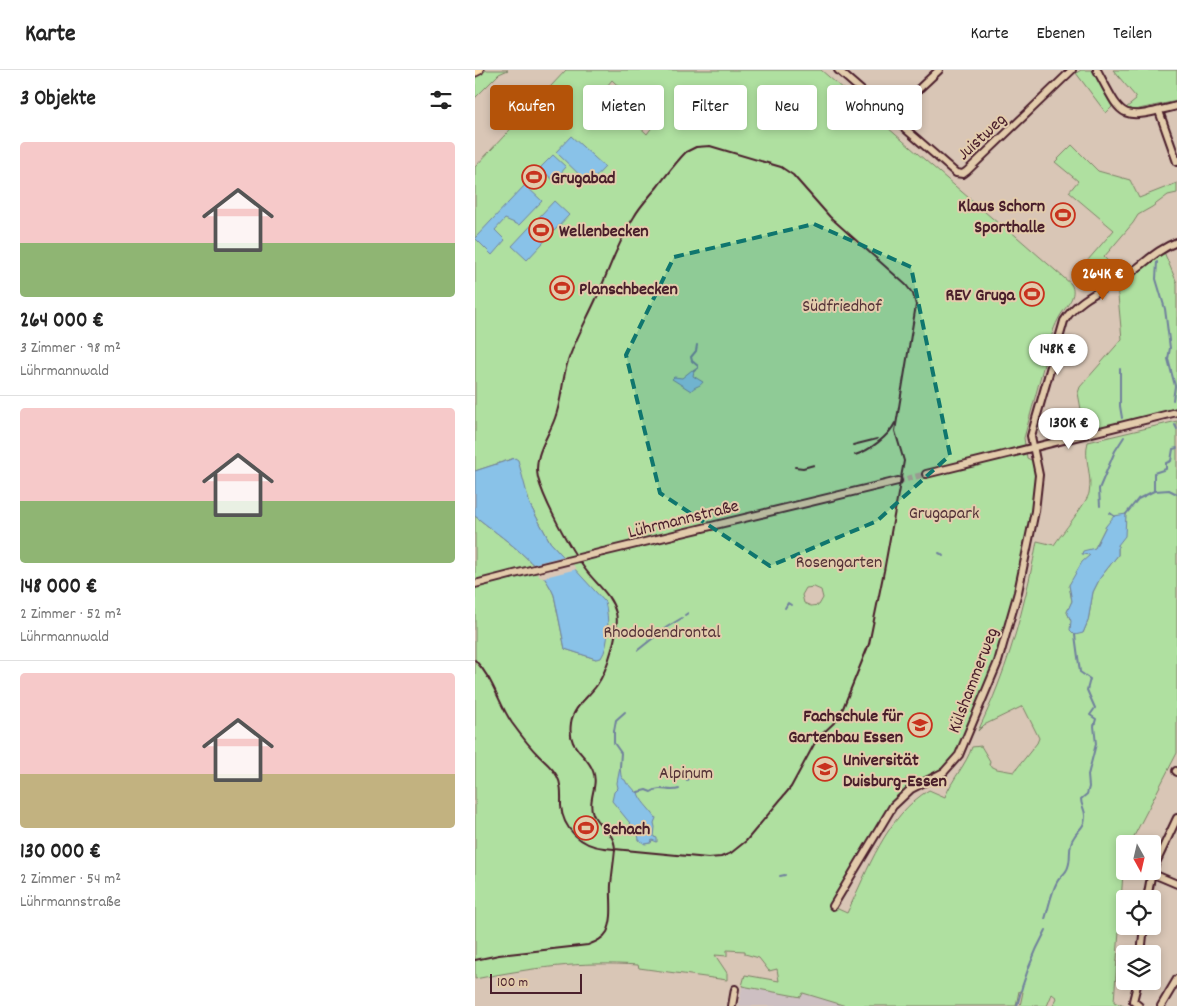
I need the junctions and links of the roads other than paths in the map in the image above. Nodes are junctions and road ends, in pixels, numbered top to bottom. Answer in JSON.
{"nodes":[{"id":1,"x":479,"y":70,"type":"edge"},
{"id":2,"x":838,"y":70,"type":"edge"},
{"id":3,"x":939,"y":70,"type":"edge"},
{"id":4,"x":1072,"y":70,"type":"edge"},
{"id":5,"x":1097,"y":70,"type":"edge"},
{"id":6,"x":475,"y":72,"type":"edge"},
{"id":7,"x":855,"y":85,"type":"edge"},
{"id":8,"x":922,"y":86,"type":"edge"},
{"id":9,"x":1177,"y":106,"type":"edge"},
{"id":10,"x":1159,"y":111,"type":"junction"},
{"id":11,"x":906,"y":130,"type":"edge"},
{"id":12,"x":1177,"y":162,"type":"edge"},
{"id":13,"x":1177,"y":242,"type":"edge"},
{"id":14,"x":1177,"y":412,"type":"edge"},
{"id":15,"x":1034,"y":448,"type":"junction"},
{"id":16,"x":926,"y":474,"type":"tunnel mouth"},
{"id":17,"x":898,"y":481,"type":"tunnel mouth"},
{"id":18,"x":475,"y":584,"type":"edge"},
{"id":19,"x":1177,"y":818,"type":"edge"},
{"id":20,"x":1161,"y":852,"type":"edge"},
{"id":21,"x":1161,"y":876,"type":"edge"},
{"id":22,"x":1177,"y":884,"type":"edge"},
{"id":23,"x":833,"y":906,"type":"dead end"},
{"id":24,"x":1177,"y":979,"type":"edge"},
{"id":25,"x":735,"y":989,"type":"dead end"},
{"id":26,"x":1136,"y":990,"type":"edge"},
{"id":27,"x":732,"y":1006,"type":"edge"},
{"id":28,"x":1139,"y":1006,"type":"edge"},
{"id":29,"x":1161,"y":1006,"type":"edge"}],
"edges":[{"from":1,"to":6,"type":"main road"},
{"from":2,"to":7,"type":"street","name":"Juistweg"},
{"from":3,"to":8,"type":"street"},
{"from":4,"to":11,"type":"street","name":"Juistweg"},
{"from":5,"to":10,"type":"street"},
{"from":9,"to":10,"type":"street"},
{"from":10,"to":12,"type":"street"},
{"from":13,"to":15,"type":"street","name":"Külshammerweg"},
{"from":14,"to":15,"type":"street"},
{"from":15,"to":16,"type":"street"},
{"from":15,"to":23,"type":"street","name":"Külshammerweg"},
{"from":17,"to":18,"type":"street","name":"Lührmannstraße","bridge":true},
{"from":19,"to":20,"type":"street"},
{"from":21,"to":22,"type":"street"},
{"from":24,"to":29,"type":"street"},
{"from":25,"to":27,"type":"street"},
{"from":26,"to":28,"type":"street"}]}
